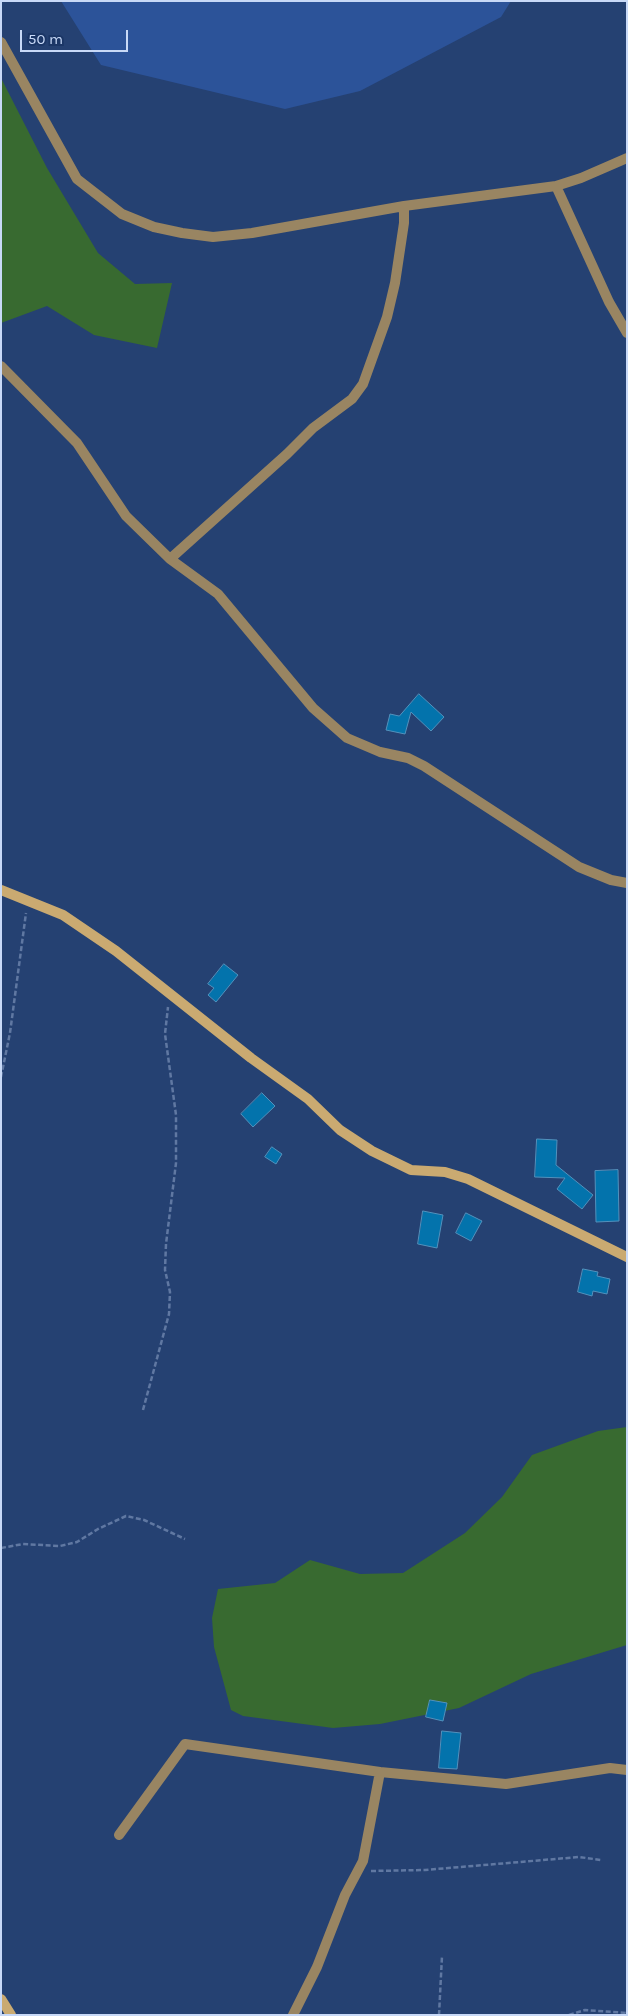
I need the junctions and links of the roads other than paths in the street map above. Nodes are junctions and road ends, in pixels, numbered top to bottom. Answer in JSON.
{"nodes":[{"id":1,"x":1,"y":42,"type":"edge"},
{"id":2,"x":627,"y":158,"type":"edge"},
{"id":3,"x":556,"y":186,"type":"junction"},
{"id":4,"x":404,"y":206,"type":"junction"},
{"id":5,"x":627,"y":333,"type":"edge"},
{"id":6,"x":1,"y":366,"type":"edge"},
{"id":7,"x":170,"y":559,"type":"junction"},
{"id":8,"x":627,"y":883,"type":"edge"},
{"id":9,"x":1,"y":890,"type":"edge"},
{"id":10,"x":627,"y":1257,"type":"edge"},
{"id":11,"x":627,"y":1770,"type":"edge"},
{"id":12,"x":380,"y":1772,"type":"junction"},
{"id":13,"x":119,"y":1834,"type":"dead end"},
{"id":14,"x":1,"y":1999,"type":"edge"},
{"id":15,"x":11,"y":2015,"type":"edge"},
{"id":16,"x":293,"y":2015,"type":"edge"}],
"edges":[{"from":1,"to":4,"type":"street"},
{"from":2,"to":3,"type":"street"},
{"from":3,"to":4,"type":"street"},
{"from":3,"to":5,"type":"street"},
{"from":4,"to":7,"type":"street"},
{"from":6,"to":7,"type":"street"},
{"from":7,"to":8,"type":"street"},
{"from":9,"to":10,"type":"street"},
{"from":11,"to":12,"type":"street"},
{"from":12,"to":13,"type":"street"},
{"from":12,"to":16,"type":"street"},
{"from":14,"to":15,"type":"street"}]}
